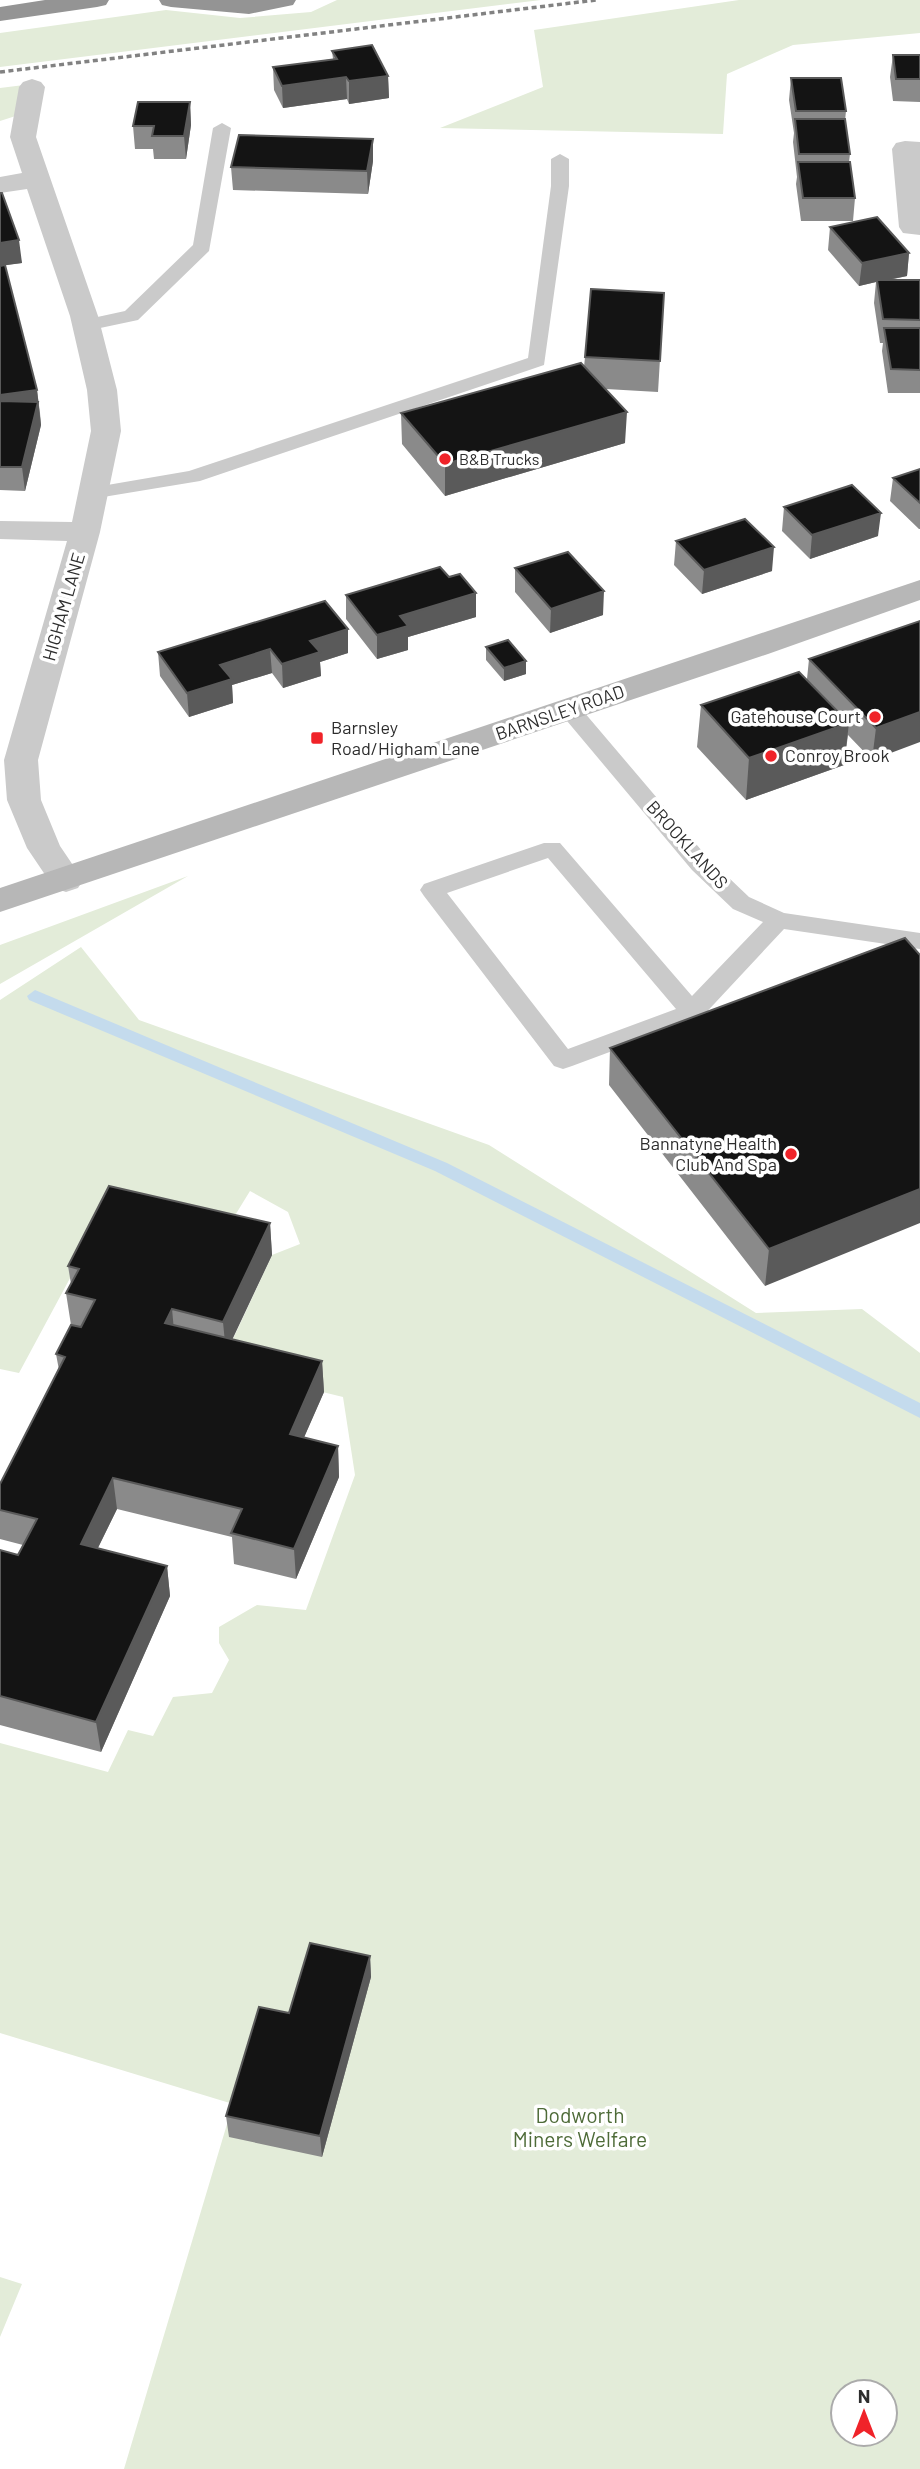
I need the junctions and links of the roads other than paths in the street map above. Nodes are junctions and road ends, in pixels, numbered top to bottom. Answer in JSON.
{"nodes":[{"id":1,"x":97,"y":0,"type":"edge"},
{"id":2,"x":171,"y":0,"type":"edge"},
{"id":3,"x":284,"y":0,"type":"edge"},
{"id":4,"x":219,"y":3,"type":"edge"},
{"id":5,"x":0,"y":14,"type":"edge"},
{"id":6,"x":32,"y":87,"type":"dead end"},
{"id":7,"x":226,"y":135,"type":"dead end"},
{"id":8,"x":920,"y":150,"type":"edge"},
{"id":9,"x":560,"y":159,"type":"dead end"},
{"id":10,"x":37,"y":178,"type":"junction"},
{"id":11,"x":0,"y":185,"type":"edge"},
{"id":12,"x":920,"y":227,"type":"edge"},
{"id":13,"x":86,"y":325,"type":"junction"},
{"id":14,"x":91,"y":493,"type":"junction"},
{"id":15,"x":0,"y":530,"type":"edge"},
{"id":16,"x":85,"y":532,"type":"junction"},
{"id":17,"x":920,"y":589,"type":"edge"},
{"id":18,"x":570,"y":710,"type":"junction"},
{"id":19,"x":66,"y":880,"type":"junction"},
{"id":20,"x":0,"y":900,"type":"edge"},
{"id":21,"x":779,"y":920,"type":"junction"},
{"id":22,"x":920,"y":941,"type":"edge"},
{"id":23,"x":692,"y":1012,"type":"junction"}],
"edges":[{"from":1,"to":5,"type":"highway"},
{"from":2,"to":4,"type":"highway"},
{"from":3,"to":4,"type":"highway"},
{"from":6,"to":10,"type":"street","name":"HIGHAM LANE"},
{"from":7,"to":13,"type":"lane"},
{"from":8,"to":12,"type":"street"},
{"from":9,"to":14,"type":"lane"},
{"from":10,"to":11,"type":"street"},
{"from":10,"to":13,"type":"street","name":"HIGHAM LANE"},
{"from":13,"to":14,"type":"street","name":"HIGHAM LANE"},
{"from":14,"to":16,"type":"street","name":"HIGHAM LANE"},
{"from":15,"to":16,"type":"street"},
{"from":16,"to":19,"type":"street","name":"HIGHAM LANE"},
{"from":17,"to":18,"type":"main road","name":"BARNSLEY ROAD"},
{"from":18,"to":19,"type":"main road","name":"BARNSLEY ROAD"},
{"from":18,"to":21,"type":"lane","name":"BROOKLANDS"},
{"from":19,"to":20,"type":"main road","name":"BARNSLEY ROAD"},
{"from":21,"to":22,"type":"lane","name":"BROOKLANDS"},
{"from":21,"to":23,"type":"lane"},
{"from":23,"to":23,"type":"lane"}]}
